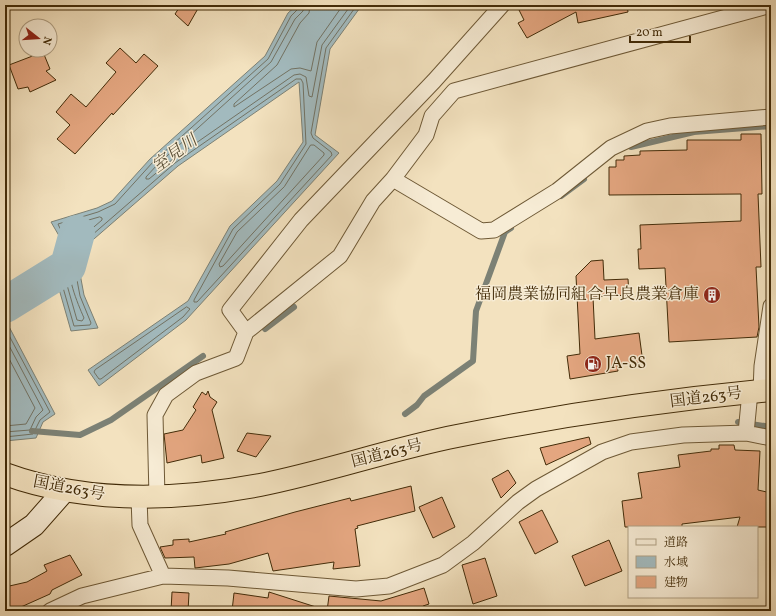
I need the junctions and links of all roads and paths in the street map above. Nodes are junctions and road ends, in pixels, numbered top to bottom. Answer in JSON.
{"nodes":[{"id":1,"x":502,"y":5,"type":"edge"},
{"id":2,"x":771,"y":5,"type":"edge"},
{"id":3,"x":771,"y":117,"type":"edge"},
{"id":4,"x":393,"y":179,"type":"junction"},
{"id":5,"x":771,"y":306,"type":"edge"},
{"id":6,"x":246,"y":332,"type":"junction"},
{"id":7,"x":758,"y":396,"type":"edge"},
{"id":8,"x":746,"y":433,"type":"junction"},
{"id":9,"x":771,"y":438,"type":"edge"},
{"id":10,"x":6,"y":475,"type":"edge"},
{"id":11,"x":64,"y":491,"type":"junction"},
{"id":12,"x":148,"y":497,"type":"junction"},
{"id":13,"x":5,"y":545,"type":"edge"},
{"id":14,"x":163,"y":576,"type":"junction"},
{"id":15,"x":50,"y":611,"type":"edge"}],
"edges":[{"from":1,"to":6,"type":"street"},
{"from":2,"to":4,"type":"street"},
{"from":3,"to":4,"type":"street"},
{"from":4,"to":6,"type":"street"},
{"from":5,"to":7,"type":"street"},
{"from":6,"to":12,"type":"street"},
{"from":7,"to":8,"type":"street"},
{"from":7,"to":12,"type":"highway","name":"国道263号"},
{"from":8,"to":9,"type":"street"},
{"from":8,"to":14,"type":"street"},
{"from":10,"to":11,"type":"highway","name":"国道263号"},
{"from":11,"to":12,"type":"highway","name":"国道263号"},
{"from":11,"to":13,"type":"main road"},
{"from":12,"to":14,"type":"street"},
{"from":14,"to":15,"type":"street"}]}
